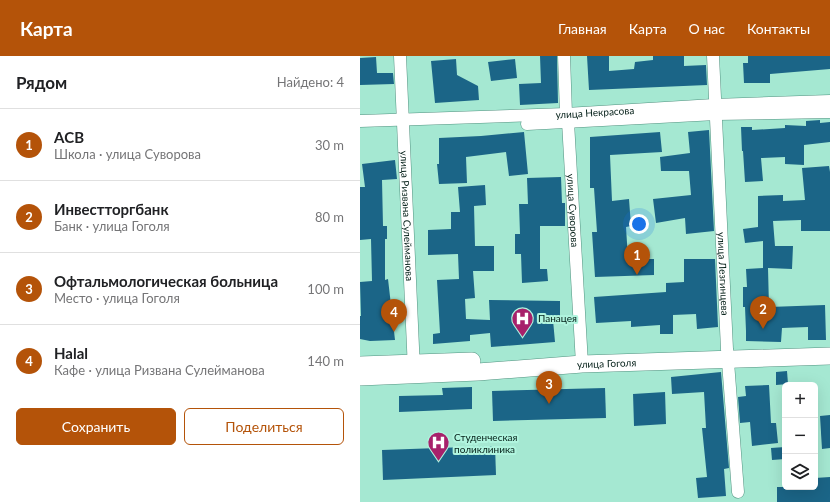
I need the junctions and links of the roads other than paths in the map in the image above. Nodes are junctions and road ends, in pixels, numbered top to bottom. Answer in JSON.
{"nodes":[{"id":1,"x":400,"y":56,"type":"edge"},
{"id":2,"x":564,"y":56,"type":"edge"},
{"id":3,"x":713,"y":56,"type":"edge"},
{"id":4,"x":830,"y":101,"type":"edge"},
{"id":5,"x":715,"y":110,"type":"junction"},
{"id":6,"x":830,"y":112,"type":"edge"},
{"id":7,"x":567,"y":118,"type":"junction"},
{"id":8,"x":360,"y":121,"type":"edge"},
{"id":9,"x":403,"y":123,"type":"junction"},
{"id":10,"x":360,"y":129,"type":"edge"},
{"id":11,"x":830,"y":345,"type":"edge"},
{"id":12,"x":727,"y":354,"type":"junction"},
{"id":13,"x":830,"y":356,"type":"edge"},
{"id":14,"x":582,"y":359,"type":"junction"},
{"id":15,"x":360,"y":365,"type":"edge"},
{"id":16,"x":414,"y":369,"type":"junction"},
{"id":17,"x":360,"y":377,"type":"edge"},
{"id":18,"x":738,"y":492,"type":"dead end"}],
"edges":[{"from":1,"to":9,"type":"street","name":"улица Ризвана Сулейманова"},
{"from":2,"to":7,"type":"street","name":"улица Суворова"},
{"from":3,"to":5,"type":"street","name":"улица Лезгинцева"},
{"from":4,"to":5,"type":"street","name":"улица Некрасова"},
{"from":5,"to":6,"type":"street","name":"улица Некрасова"},
{"from":5,"to":7,"type":"street","name":"улица Некрасова"},
{"from":5,"to":12,"type":"street","name":"улица Лезгинцева"},
{"from":7,"to":9,"type":"street","name":"улица Некрасова"},
{"from":7,"to":14,"type":"street","name":"улица Суворова"},
{"from":8,"to":9,"type":"street","name":"улица Некрасова"},
{"from":9,"to":10,"type":"street","name":"улица Некрасова"},
{"from":9,"to":16,"type":"street","name":"улица Ризвана Сулейманова"},
{"from":11,"to":12,"type":"street","name":"улица Гоголя"},
{"from":12,"to":13,"type":"street","name":"улица Гоголя"},
{"from":12,"to":14,"type":"street","name":"улица Гоголя"},
{"from":12,"to":14,"type":"street","name":"улица Гоголя"},
{"from":12,"to":18,"type":"street","name":"улица Лезгинцева"},
{"from":14,"to":16,"type":"street","name":"улица Гоголя"},
{"from":15,"to":16,"type":"street","name":"улица Гоголя"},
{"from":16,"to":17,"type":"street","name":"улица Гоголя"}]}
